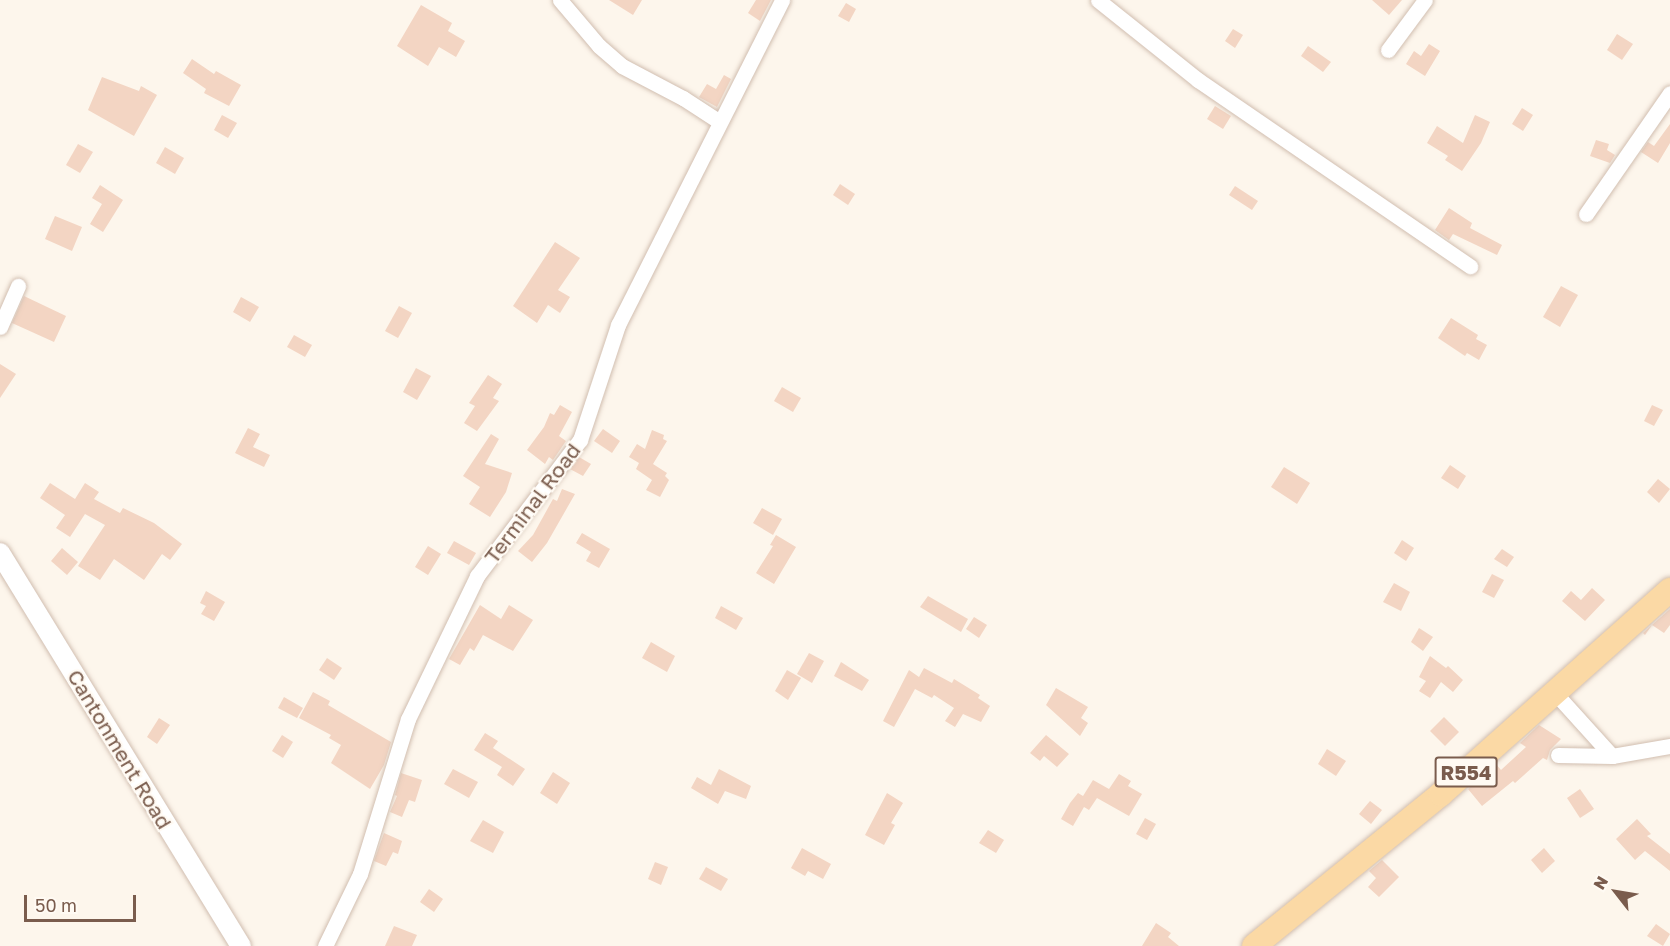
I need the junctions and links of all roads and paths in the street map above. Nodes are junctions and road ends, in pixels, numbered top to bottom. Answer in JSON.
{"nodes":[{"id":1,"x":560,"y":0,"type":"edge"},
{"id":2,"x":782,"y":0,"type":"edge"},
{"id":3,"x":1098,"y":0,"type":"edge"},
{"id":4,"x":1425,"y":0,"type":"edge"},
{"id":5,"x":1388,"y":50,"type":"dead end"},
{"id":6,"x":1670,"y":93,"type":"edge"},
{"id":7,"x":720,"y":122,"type":"junction"},
{"id":8,"x":1586,"y":214,"type":"dead end"},
{"id":9,"x":1470,"y":266,"type":"dead end"},
{"id":10,"x":18,"y":286,"type":"dead end"},
{"id":11,"x":0,"y":327,"type":"edge"},
{"id":12,"x":0,"y":553,"type":"edge"},
{"id":13,"x":1670,"y":590,"type":"edge"},
{"id":14,"x":1555,"y":693,"type":"junction"},
{"id":15,"x":1670,"y":746,"type":"edge"},
{"id":16,"x":1558,"y":755,"type":"dead end"},
{"id":17,"x":1612,"y":756,"type":"junction"},
{"id":18,"x":241,"y":946,"type":"edge"},
{"id":19,"x":325,"y":946,"type":"edge"},
{"id":20,"x":1254,"y":946,"type":"edge"}],
"edges":[{"from":1,"to":7,"type":"street"},
{"from":2,"to":7,"type":"street","name":"Terminal Road"},
{"from":3,"to":9,"type":"street"},
{"from":4,"to":5,"type":"street"},
{"from":6,"to":8,"type":"street"},
{"from":7,"to":19,"type":"street","name":"Terminal Road"},
{"from":10,"to":11,"type":"street"},
{"from":12,"to":18,"type":"street","name":"Cantonment Road"},
{"from":13,"to":14,"type":"main road","number":"R554"},
{"from":14,"to":17,"type":"street"},
{"from":14,"to":20,"type":"main road","number":"R554"},
{"from":15,"to":17,"type":"street"},
{"from":16,"to":17,"type":"street"}]}
